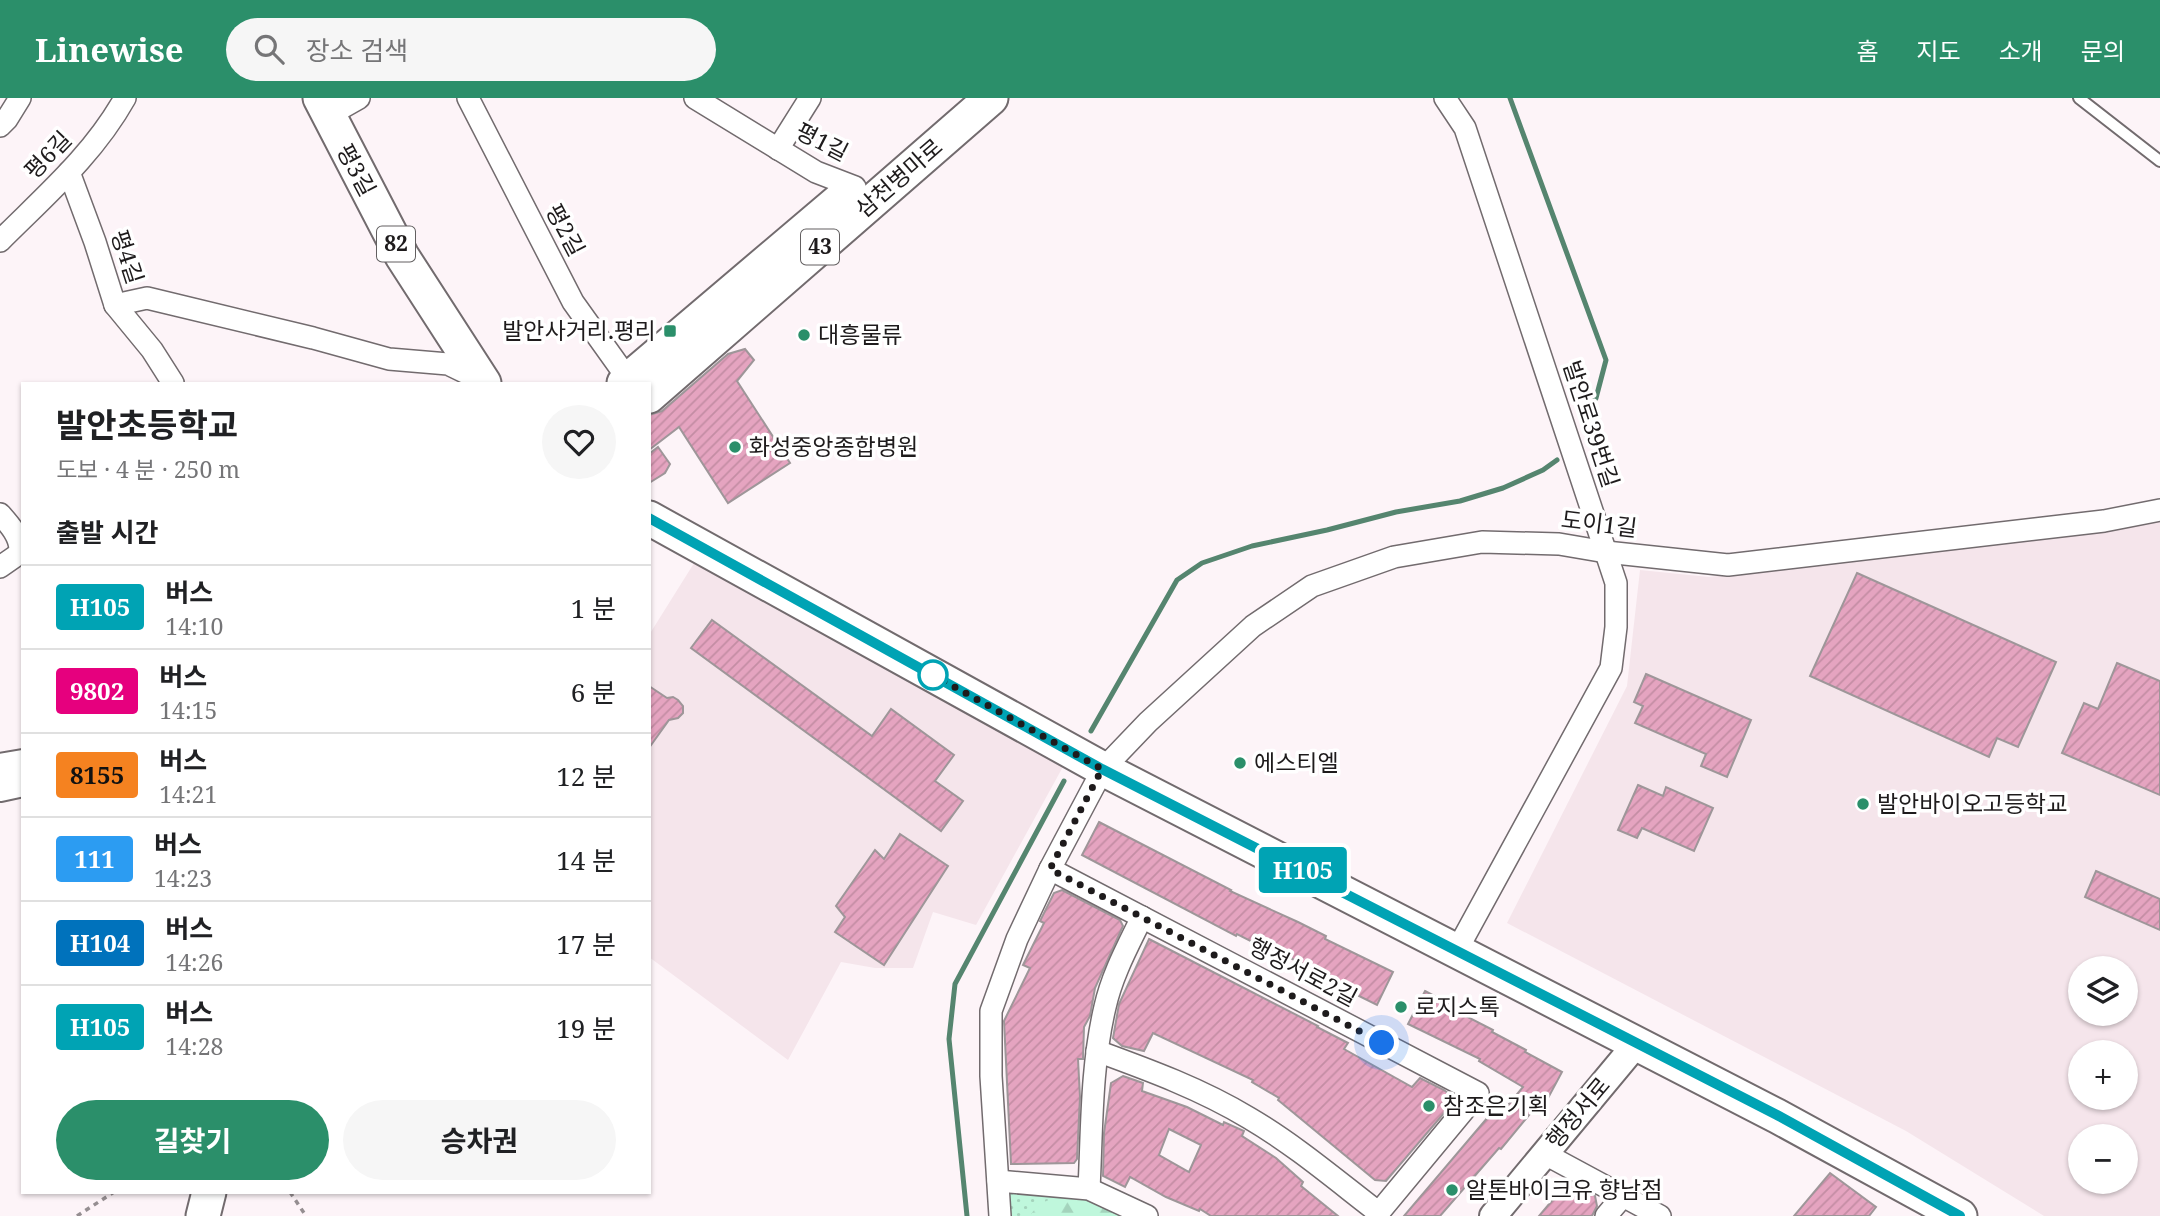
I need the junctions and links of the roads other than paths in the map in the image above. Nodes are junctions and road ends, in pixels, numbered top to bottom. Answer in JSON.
{"nodes":[{"id":1,"x":20,"y":98,"type":"edge"},
{"id":2,"x":125,"y":98,"type":"edge"},
{"id":3,"x":359,"y":98,"type":"edge"},
{"id":4,"x":468,"y":98,"type":"edge"},
{"id":5,"x":695,"y":98,"type":"edge"},
{"id":6,"x":810,"y":98,"type":"edge"},
{"id":7,"x":958,"y":98,"type":"edge"},
{"id":8,"x":991,"y":98,"type":"edge"},
{"id":9,"x":1445,"y":98,"type":"edge"},
{"id":10,"x":2079,"y":98,"type":"edge"},
{"id":11,"x":324,"y":107,"type":"edge"},
{"id":12,"x":0,"y":126,"type":"edge"},
{"id":13,"x":778,"y":149,"type":"junction"},
{"id":14,"x":2160,"y":161,"type":"edge"},
{"id":15,"x":69,"y":172,"type":"junction"},
{"id":16,"x":855,"y":187,"type":"junction"},
{"id":17,"x":0,"y":241,"type":"edge"},
{"id":18,"x":115,"y":305,"type":"junction"},
{"id":19,"x":482,"y":381,"type":"edge"},
{"id":20,"x":172,"y":382,"type":"edge"},
{"id":21,"x":631,"y":382,"type":"edge"},
{"id":22,"x":638,"y":382,"type":"edge"},
{"id":23,"x":639,"y":382,"type":"edge"},
{"id":24,"x":2160,"y":510,"type":"edge"},
{"id":25,"x":0,"y":514,"type":"edge"},
{"id":26,"x":651,"y":519,"type":"edge"},
{"id":27,"x":21,"y":552,"type":"edge"},
{"id":28,"x":1606,"y":552,"type":"junction"},
{"id":29,"x":0,"y":566,"type":"edge"},
{"id":30,"x":21,"y":763,"type":"edge"},
{"id":31,"x":0,"y":767,"type":"edge"},
{"id":32,"x":1102,"y":769,"type":"junction"},
{"id":33,"x":21,"y":783,"type":"edge"},
{"id":34,"x":0,"y":788,"type":"edge"},
{"id":35,"x":1050,"y":869,"type":"junction"},
{"id":36,"x":1142,"y":917,"type":"junction"},
{"id":37,"x":1457,"y":950,"type":"junction"},
{"id":38,"x":1637,"y":1043,"type":"junction"},
{"id":39,"x":1097,"y":1051,"type":"junction"},
{"id":40,"x":1545,"y":1154,"type":"junction"},
{"id":41,"x":998,"y":1181,"type":"junction"},
{"id":42,"x":1089,"y":1189,"type":"junction"},
{"id":43,"x":208,"y":1194,"type":"edge"},
{"id":44,"x":1623,"y":1196,"type":"junction"},
{"id":45,"x":1948,"y":1213,"type":"edge"},
{"id":46,"x":1377,"y":1214,"type":"edge"},
{"id":47,"x":203,"y":1216,"type":"edge"},
{"id":48,"x":1000,"y":1216,"type":"edge"},
{"id":49,"x":1147,"y":1216,"type":"edge"},
{"id":50,"x":1493,"y":1216,"type":"edge"},
{"id":51,"x":1606,"y":1216,"type":"edge"},
{"id":52,"x":1660,"y":1216,"type":"edge"}],
"edges":[{"from":1,"to":12,"type":"street"},
{"from":2,"to":15,"type":"street","name":"평6길"},
{"from":3,"to":11,"type":"street"},
{"from":4,"to":21,"type":"street","name":"평2길"},
{"from":5,"to":13,"type":"street","name":"평1길"},
{"from":6,"to":13,"type":"street"},
{"from":7,"to":16,"type":"main road","name":"삼천병마로","number":"43"},
{"from":8,"to":23,"type":"main road","name":"삼천병마로","number":"43"},
{"from":9,"to":28,"type":"street","name":"발안로39번길"},
{"from":10,"to":14,"type":"lane"},
{"from":11,"to":19,"type":"main road","name":"평3길","number":"82"},
{"from":13,"to":16,"type":"street","name":"평1길"},
{"from":15,"to":17,"type":"street","name":"평6길"},
{"from":15,"to":18,"type":"street","name":"평4길"},
{"from":16,"to":22,"type":"main road","name":"삼천병마로","number":"43"},
{"from":18,"to":19,"type":"street"},
{"from":18,"to":20,"type":"street","name":"평4길"},
{"from":24,"to":28,"type":"street","name":"도이1길"},
{"from":25,"to":27,"type":"street"},
{"from":26,"to":32,"type":"main road"},
{"from":27,"to":29,"type":"street"},
{"from":28,"to":32,"type":"street","name":"도이1길"},
{"from":28,"to":37,"type":"street","name":"발안로39번길"},
{"from":30,"to":31,"type":"street"},
{"from":32,"to":35,"type":"street"},
{"from":32,"to":37,"type":"main road"},
{"from":33,"to":34,"type":"street"},
{"from":35,"to":36,"type":"street","name":"행정서로2길"},
{"from":35,"to":41,"type":"street"},
{"from":36,"to":39,"type":"street"},
{"from":36,"to":46,"type":"street","name":"행정서로2길"},
{"from":37,"to":38,"type":"main road"},
{"from":38,"to":40,"type":"street","name":"행정서로"},
{"from":38,"to":45,"type":"main road"},
{"from":39,"to":42,"type":"street"},
{"from":39,"to":46,"type":"street"},
{"from":40,"to":44,"type":"street"},
{"from":40,"to":50,"type":"street","name":"행정서로"},
{"from":41,"to":42,"type":"street"},
{"from":41,"to":48,"type":"street"},
{"from":42,"to":49,"type":"street"},
{"from":43,"to":47,"type":"main road"},
{"from":44,"to":51,"type":"street"},
{"from":44,"to":52,"type":"street"}]}
